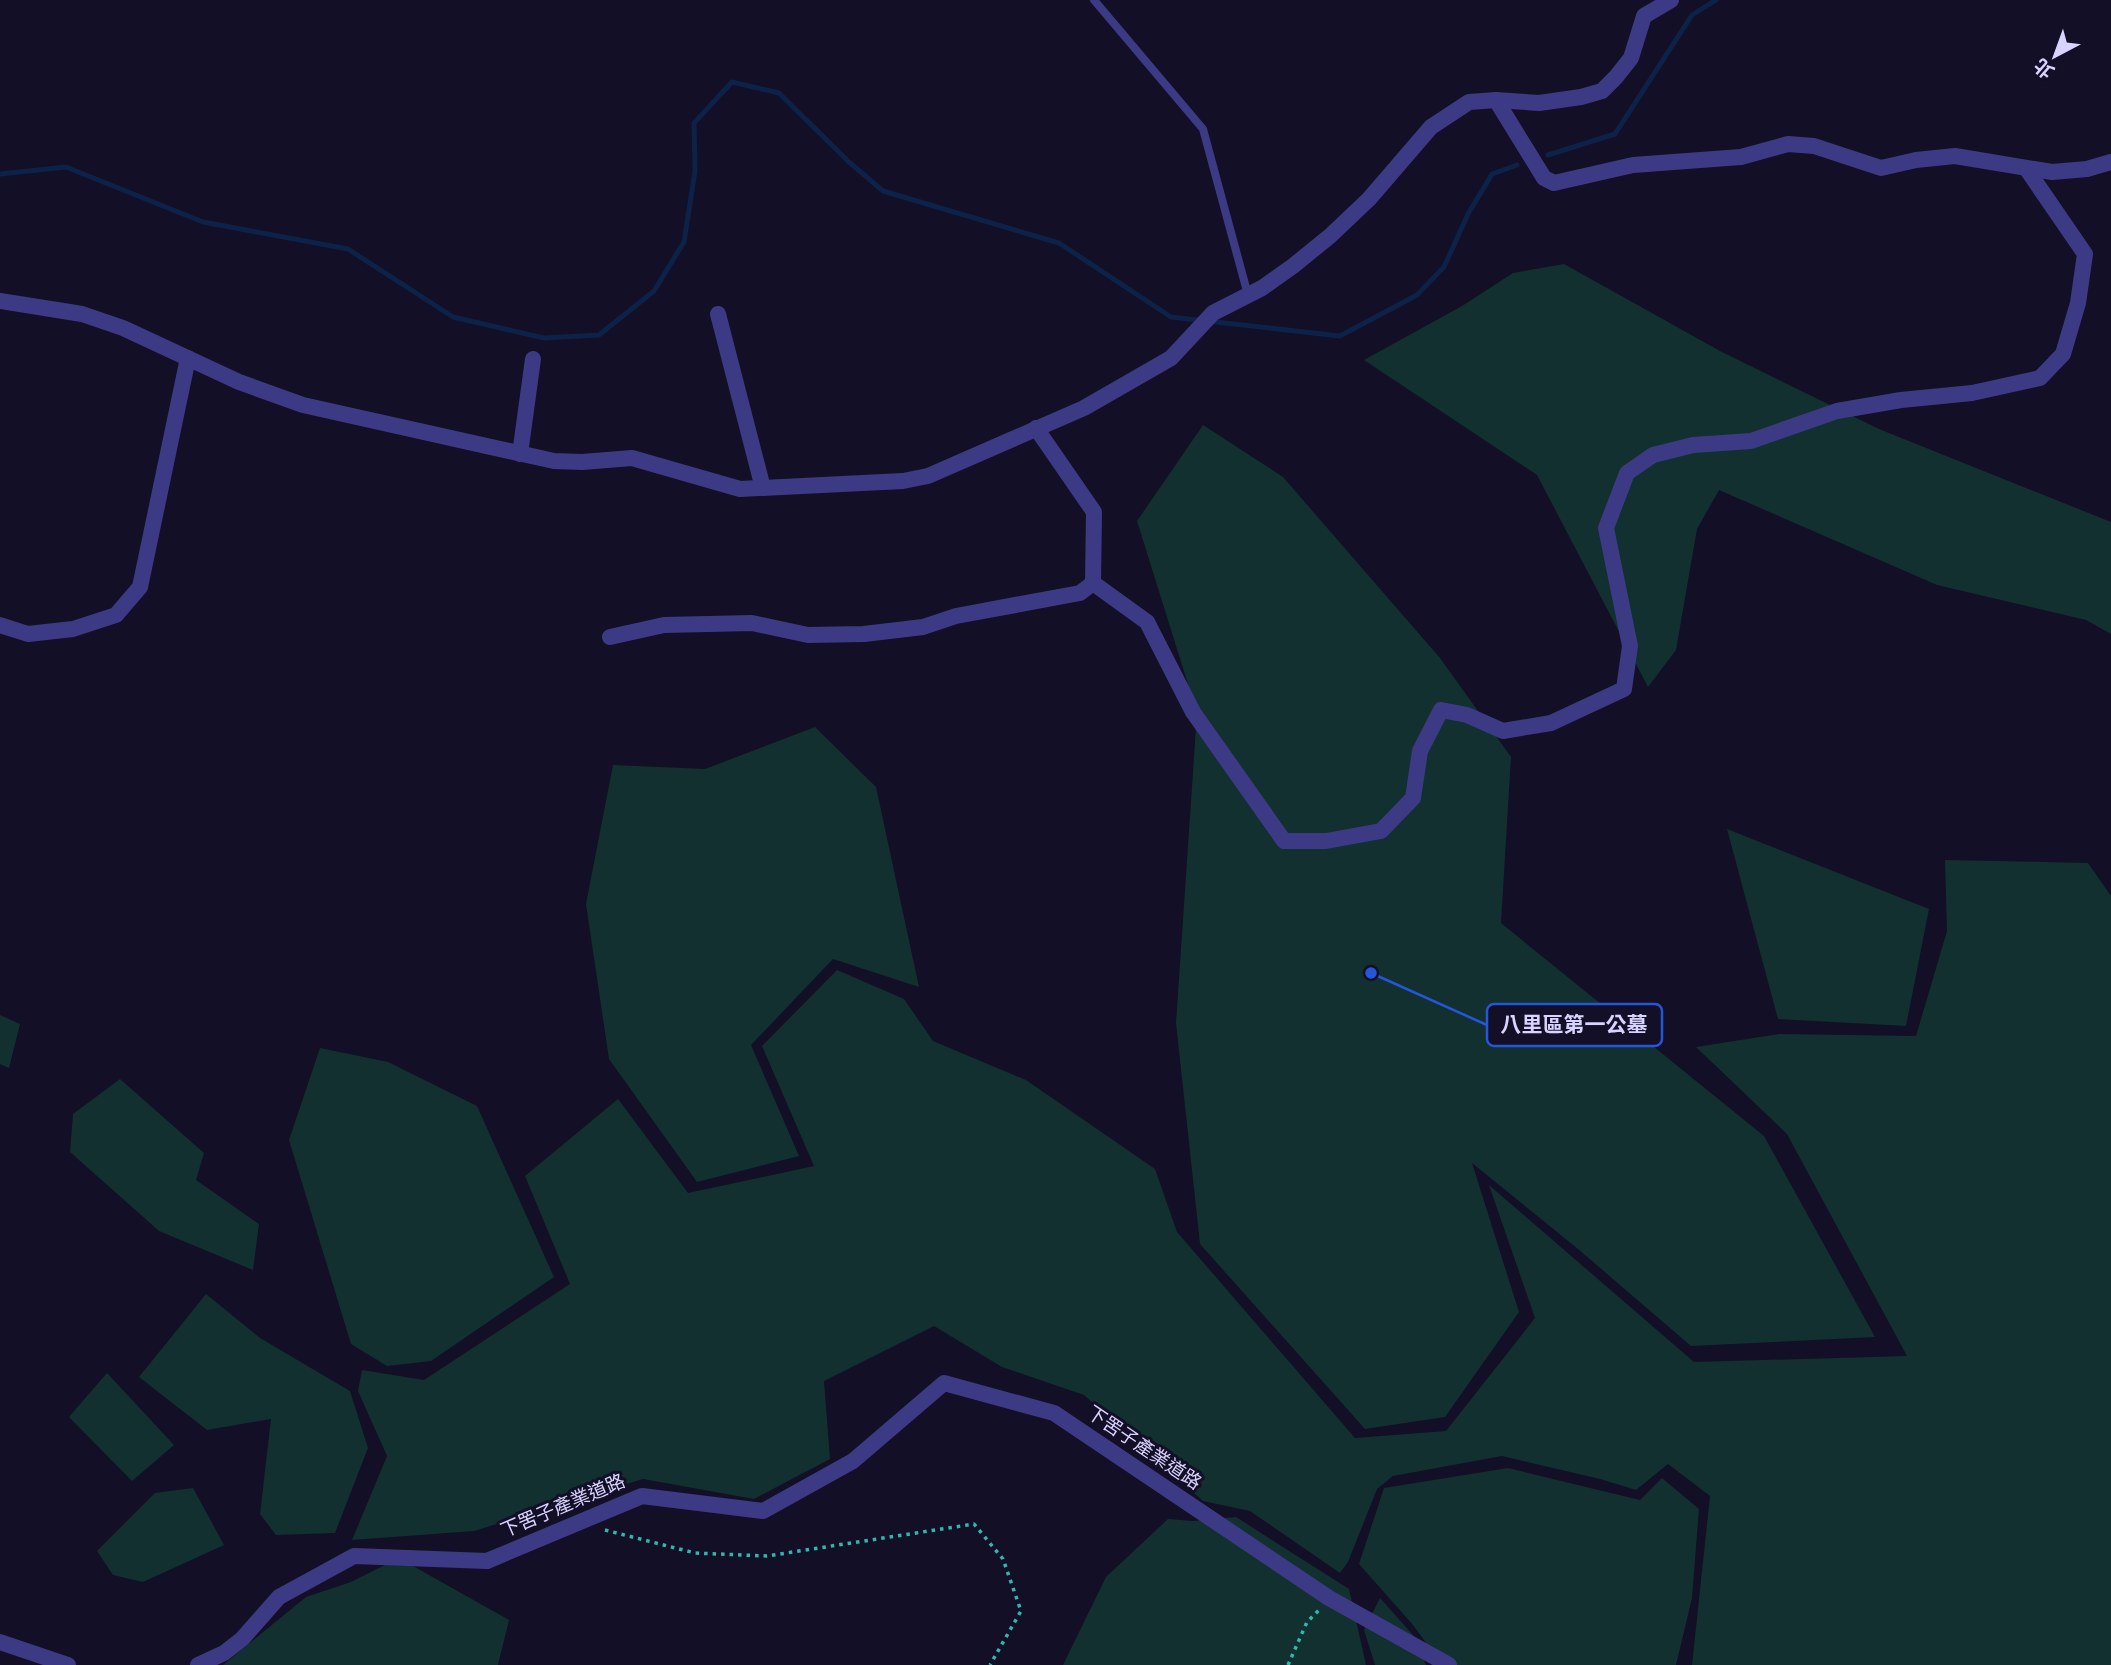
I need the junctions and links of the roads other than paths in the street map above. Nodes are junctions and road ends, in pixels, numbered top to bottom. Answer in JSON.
{"nodes":[{"id":1,"x":1094,"y":0,"type":"edge"},
{"id":2,"x":1671,"y":0,"type":"edge"},
{"id":3,"x":1496,"y":100,"type":"junction"},
{"id":4,"x":2111,"y":162,"type":"edge"},
{"id":5,"x":2026,"y":168,"type":"junction"},
{"id":6,"x":1248,"y":295,"type":"junction"},
{"id":7,"x":0,"y":301,"type":"edge"},
{"id":8,"x":718,"y":314,"type":"dead end"},
{"id":9,"x":188,"y":358,"type":"junction"},
{"id":10,"x":533,"y":359,"type":"dead end"},
{"id":11,"x":1036,"y":428,"type":"junction"},
{"id":12,"x":520,"y":454,"type":"junction"},
{"id":13,"x":763,"y":488,"type":"junction"},
{"id":14,"x":1093,"y":583,"type":"junction"},
{"id":15,"x":0,"y":625,"type":"edge"},
{"id":16,"x":610,"y":637,"type":"dead end"},
{"id":17,"x":0,"y":1642,"type":"edge"},
{"id":18,"x":68,"y":1665,"type":"edge"},
{"id":19,"x":198,"y":1665,"type":"edge"},
{"id":20,"x":1449,"y":1665,"type":"edge"}],
"edges":[{"from":1,"to":6,"type":"lane"},
{"from":2,"to":3,"type":"street"},
{"from":3,"to":5,"type":"street"},
{"from":3,"to":6,"type":"street"},
{"from":4,"to":5,"type":"street"},
{"from":5,"to":14,"type":"street"},
{"from":6,"to":11,"type":"street"},
{"from":7,"to":9,"type":"street"},
{"from":8,"to":13,"type":"street"},
{"from":9,"to":12,"type":"street"},
{"from":9,"to":15,"type":"street"},
{"from":10,"to":12,"type":"street"},
{"from":11,"to":13,"type":"street"},
{"from":11,"to":14,"type":"street"},
{"from":12,"to":13,"type":"street"},
{"from":14,"to":16,"type":"street"},
{"from":17,"to":18,"type":"street"},
{"from":19,"to":20,"type":"street","name":"下罟子產業道路"}]}
